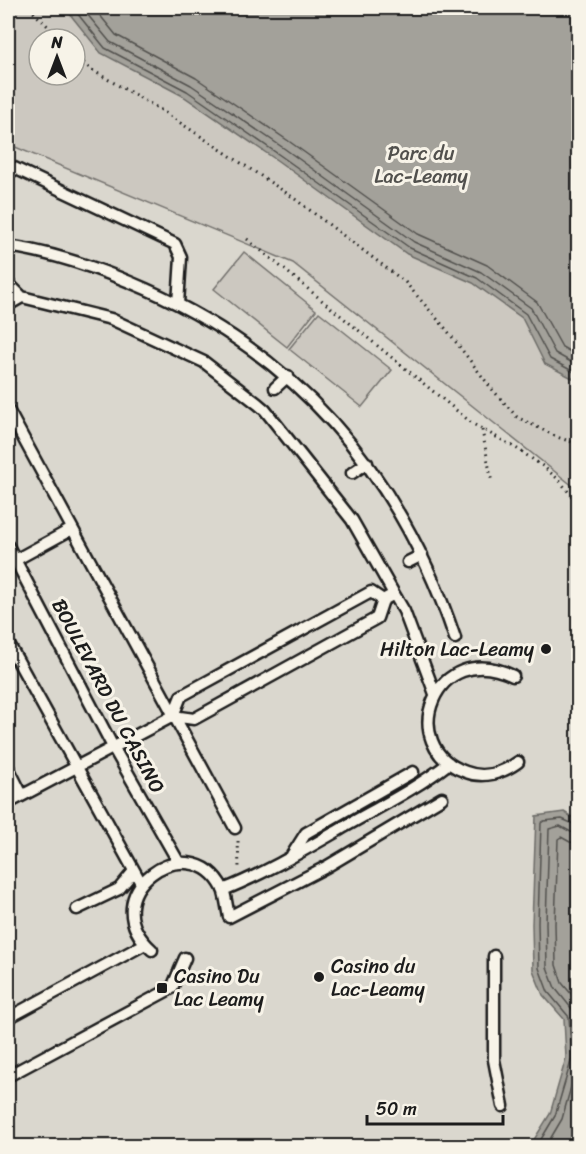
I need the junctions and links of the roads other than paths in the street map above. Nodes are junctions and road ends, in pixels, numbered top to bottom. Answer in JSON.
{"nodes":[{"id":1,"x":8,"y":165,"type":"edge"},
{"id":2,"x":8,"y":246,"type":"edge"},
{"id":3,"x":8,"y":283,"type":"edge"},
{"id":4,"x":22,"y":297,"type":"junction"},
{"id":5,"x":178,"y":304,"type":"junction"},
{"id":6,"x":8,"y":305,"type":"edge"},
{"id":7,"x":288,"y":376,"type":"junction"},
{"id":8,"x":275,"y":388,"type":"dead end"},
{"id":9,"x":8,"y":410,"type":"edge"},
{"id":10,"x":367,"y":463,"type":"junction"},
{"id":11,"x":352,"y":472,"type":"dead end"},
{"id":12,"x":72,"y":529,"type":"junction"},
{"id":13,"x":8,"y":546,"type":"edge"},
{"id":14,"x":422,"y":555,"type":"junction"},
{"id":15,"x":11,"y":562,"type":"edge"},
{"id":16,"x":408,"y":562,"type":"dead end"},
{"id":17,"x":394,"y":594,"type":"junction"},
{"id":18,"x":383,"y":600,"type":"junction"},
{"id":19,"x":455,"y":638,"type":"dead end"},
{"id":20,"x":8,"y":642,"type":"edge"},
{"id":21,"x":513,"y":676,"type":"dead end"},
{"id":22,"x":435,"y":694,"type":"junction"},
{"id":23,"x":173,"y":716,"type":"junction"},
{"id":24,"x":113,"y":747,"type":"junction"},
{"id":25,"x":518,"y":762,"type":"dead end"},
{"id":26,"x":449,"y":763,"type":"junction"},
{"id":27,"x":8,"y":767,"type":"edge"},
{"id":28,"x":75,"y":767,"type":"junction"},
{"id":29,"x":413,"y":772,"type":"dead end"},
{"id":30,"x":22,"y":795,"type":"junction"},
{"id":31,"x":442,"y":798,"type":"dead end"},
{"id":32,"x":8,"y":803,"type":"edge"},
{"id":33,"x":235,"y":828,"type":"dead end"},
{"id":34,"x":290,"y":858,"type":"junction"},
{"id":35,"x":179,"y":863,"type":"junction"},
{"id":36,"x":134,"y":871,"type":"junction"},
{"id":37,"x":141,"y":883,"type":"junction"},
{"id":38,"x":223,"y":890,"type":"junction"},
{"id":39,"x":77,"y":909,"type":"dead end"},
{"id":40,"x":494,"y":956,"type":"dead end"},
{"id":41,"x":185,"y":958,"type":"dead end"},
{"id":42,"x":8,"y":1018,"type":"edge"},
{"id":43,"x":8,"y":1076,"type":"edge"},
{"id":44,"x":503,"y":1106,"type":"dead end"}],
"edges":[{"from":1,"to":5,"type":"lane"},
{"from":2,"to":5,"type":"lane"},
{"from":3,"to":4,"type":"lane"},
{"from":4,"to":6,"type":"lane"},
{"from":4,"to":17,"type":"lane"},
{"from":5,"to":7,"type":"lane"},
{"from":7,"to":8,"type":"lane"},
{"from":7,"to":10,"type":"lane"},
{"from":9,"to":12,"type":"lane"},
{"from":10,"to":11,"type":"lane"},
{"from":10,"to":14,"type":"lane"},
{"from":12,"to":15,"type":"lane"},
{"from":12,"to":23,"type":"lane"},
{"from":13,"to":15,"type":"lane","name":"BOULEVARD DU CASINO"},
{"from":14,"to":16,"type":"lane"},
{"from":14,"to":19,"type":"lane"},
{"from":15,"to":24,"type":"lane","name":"BOULEVARD DU CASINO"},
{"from":17,"to":18,"type":"lane"},
{"from":17,"to":22,"type":"lane"},
{"from":18,"to":23,"type":"lane"},
{"from":18,"to":23,"type":"lane"},
{"from":20,"to":28,"type":"lane"},
{"from":21,"to":22,"type":"lane"},
{"from":22,"to":26,"type":"lane"},
{"from":23,"to":24,"type":"lane"},
{"from":23,"to":33,"type":"lane"},
{"from":24,"to":28,"type":"lane"},
{"from":24,"to":35,"type":"lane","name":"BOULEVARD DU CASINO"},
{"from":25,"to":26,"type":"lane"},
{"from":26,"to":34,"type":"lane"},
{"from":27,"to":30,"type":"lane"},
{"from":28,"to":30,"type":"lane"},
{"from":28,"to":36,"type":"lane"},
{"from":29,"to":34,"type":"lane"},
{"from":30,"to":32,"type":"lane"},
{"from":31,"to":38,"type":"lane"},
{"from":34,"to":38,"type":"lane"},
{"from":35,"to":37,"type":"lane"},
{"from":35,"to":38,"type":"lane"},
{"from":36,"to":37,"type":"lane"},
{"from":36,"to":39,"type":"lane"},
{"from":37,"to":42,"type":"lane"},
{"from":40,"to":44,"type":"lane"},
{"from":41,"to":43,"type":"lane"}]}
